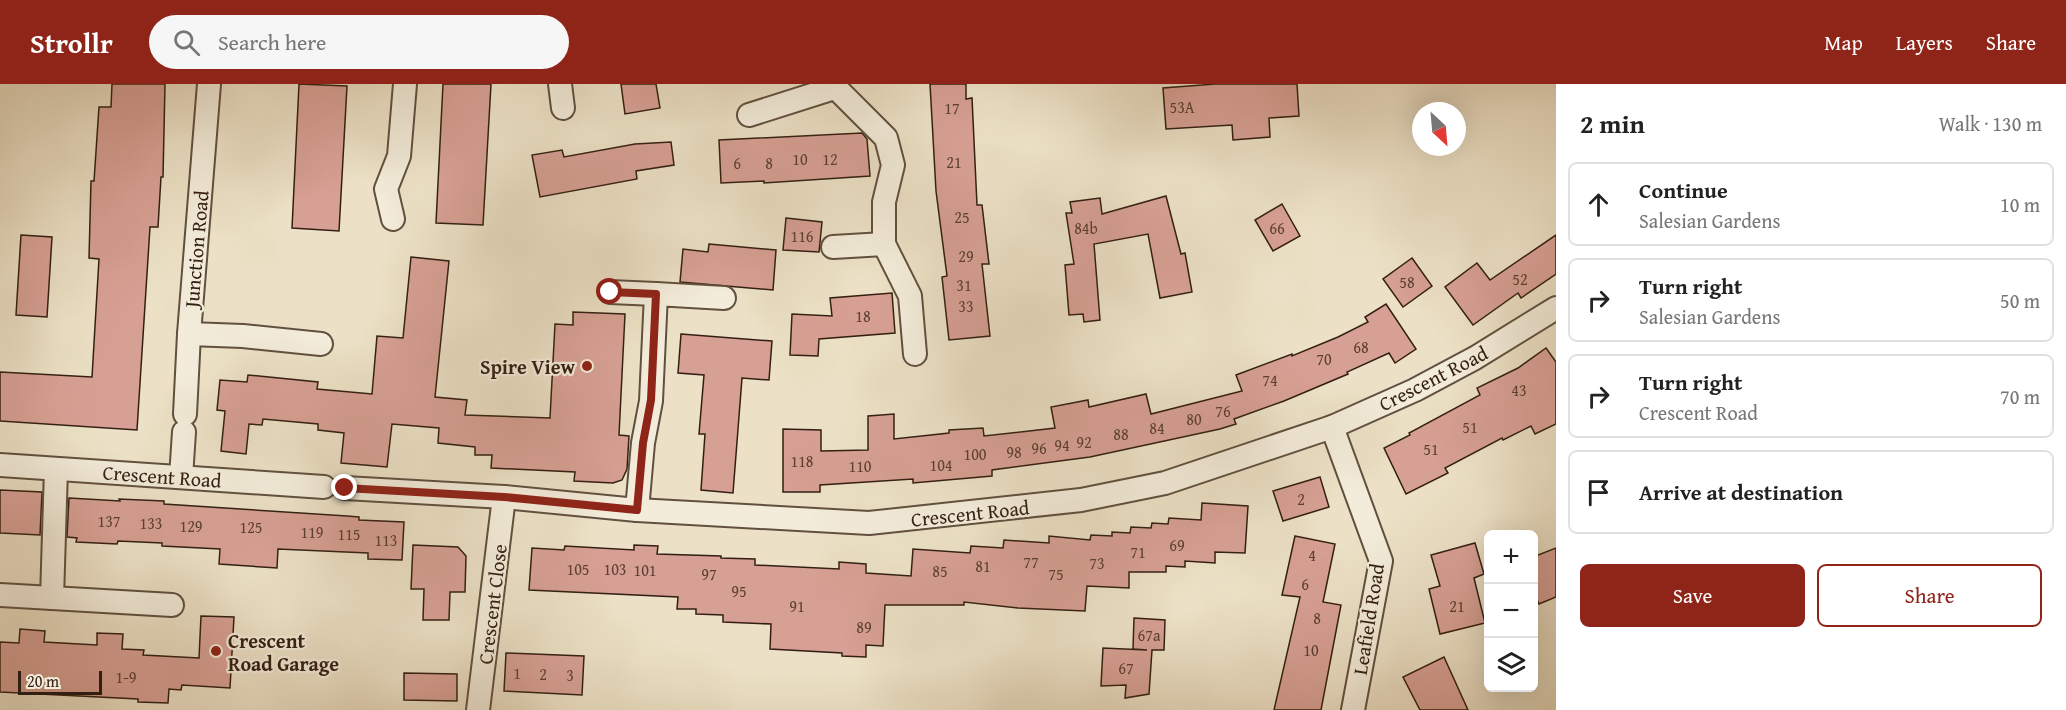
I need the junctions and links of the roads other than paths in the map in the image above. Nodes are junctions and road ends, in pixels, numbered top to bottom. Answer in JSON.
{"nodes":[{"id":1,"x":209,"y":84,"type":"edge"},
{"id":2,"x":405,"y":84,"type":"edge"},
{"id":3,"x":560,"y":84,"type":"edge"},
{"id":4,"x":833,"y":86,"type":"edge"},
{"id":5,"x":564,"y":108,"type":"dead end"},
{"id":6,"x":749,"y":115,"type":"dead end"},
{"id":7,"x":393,"y":219,"type":"dead end"},
{"id":8,"x":884,"y":244,"type":"junction"},
{"id":9,"x":833,"y":247,"type":"dead end"},
{"id":10,"x":610,"y":292,"type":"dead end"},
{"id":11,"x":656,"y":294,"type":"junction"},
{"id":12,"x":724,"y":298,"type":"dead end"},
{"id":13,"x":1556,"y":308,"type":"edge"},
{"id":14,"x":189,"y":334,"type":"junction"},
{"id":15,"x":321,"y":345,"type":"dead end"},
{"id":16,"x":915,"y":354,"type":"dead end"},
{"id":17,"x":1332,"y":427,"type":"junction"},
{"id":18,"x":0,"y":465,"type":"edge"},
{"id":19,"x":56,"y":469,"type":"junction"},
{"id":20,"x":182,"y":477,"type":"junction"},
{"id":21,"x":504,"y":497,"type":"junction"},
{"id":22,"x":637,"y":510,"type":"junction"},
{"id":23,"x":0,"y":595,"type":"edge"},
{"id":24,"x":52,"y":598,"type":"junction"},
{"id":25,"x":172,"y":604,"type":"dead end"},
{"id":26,"x":478,"y":710,"type":"edge"},
{"id":27,"x":1353,"y":710,"type":"edge"}],
"edges":[{"from":1,"to":14,"type":"street","name":"Junction Road"},
{"from":2,"to":7,"type":"street"},
{"from":3,"to":5,"type":"street"},
{"from":4,"to":6,"type":"street"},
{"from":4,"to":8,"type":"street"},
{"from":8,"to":9,"type":"street"},
{"from":8,"to":16,"type":"street"},
{"from":10,"to":11,"type":"street"},
{"from":11,"to":12,"type":"street"},
{"from":11,"to":22,"type":"street"},
{"from":13,"to":17,"type":"street","name":"Crescent Road"},
{"from":14,"to":15,"type":"street"},
{"from":14,"to":20,"type":"street","name":"Junction Road"},
{"from":17,"to":22,"type":"street","name":"Crescent Road"},
{"from":17,"to":27,"type":"street","name":"Leafield Road"},
{"from":18,"to":19,"type":"street","name":"Crescent Road"},
{"from":19,"to":20,"type":"street","name":"Crescent Road"},
{"from":19,"to":24,"type":"street"},
{"from":20,"to":21,"type":"street","name":"Crescent Road"},
{"from":21,"to":22,"type":"street","name":"Crescent Road"},
{"from":21,"to":26,"type":"street","name":"Crescent Close"},
{"from":23,"to":24,"type":"street"},
{"from":24,"to":25,"type":"street"}]}
